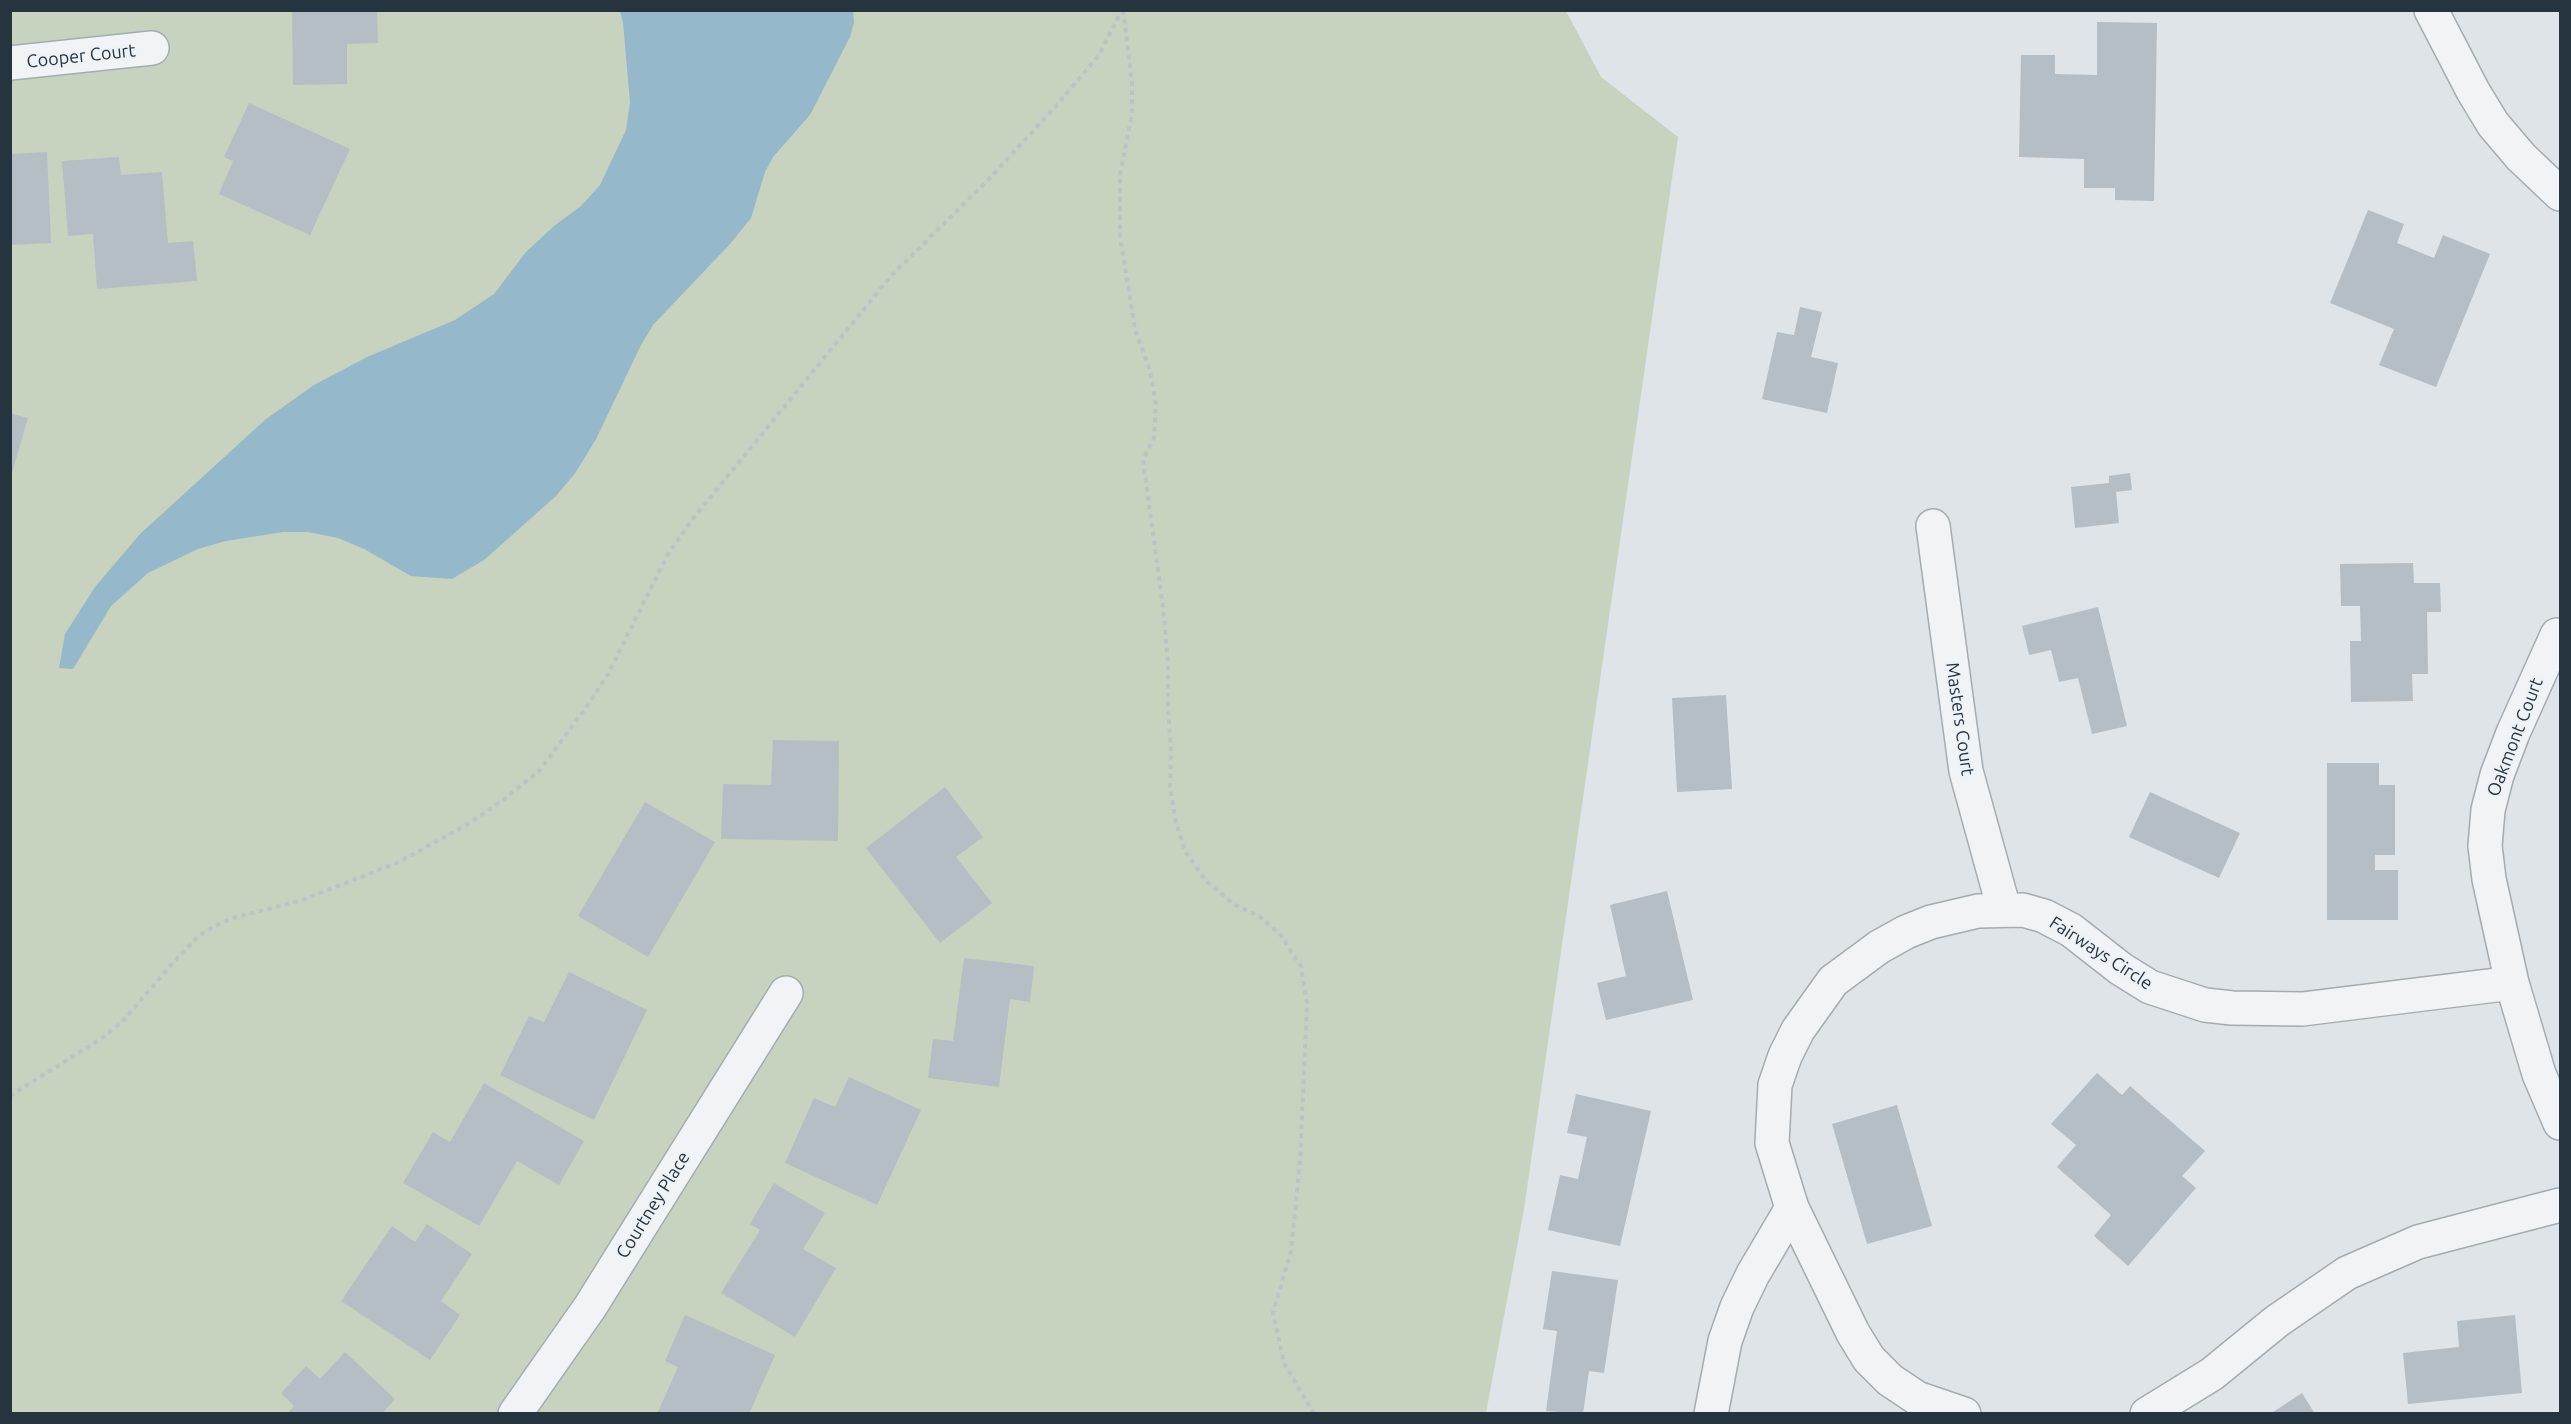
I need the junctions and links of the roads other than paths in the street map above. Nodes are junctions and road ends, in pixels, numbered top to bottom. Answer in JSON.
{"nodes":[{"id":1,"x":2432,"y":10,"type":"edge"},
{"id":2,"x":152,"y":48,"type":"dead end"},
{"id":3,"x":10,"y":63,"type":"edge"},
{"id":4,"x":2560,"y":194,"type":"edge"},
{"id":5,"x":1933,"y":526,"type":"dead end"},
{"id":6,"x":2557,"y":635,"type":"dead end"},
{"id":7,"x":2004,"y":909,"type":"junction"},
{"id":8,"x":2512,"y":983,"type":"junction"},
{"id":9,"x":786,"y":993,"type":"dead end"},
{"id":10,"x":2560,"y":1123,"type":"edge"},
{"id":11,"x":2560,"y":1205,"type":"edge"},
{"id":12,"x":1792,"y":1208,"type":"junction"},
{"id":13,"x":515,"y":1413,"type":"edge"},
{"id":14,"x":1712,"y":1413,"type":"edge"},
{"id":15,"x":1964,"y":1413,"type":"edge"},
{"id":16,"x":2147,"y":1413,"type":"edge"}],
"edges":[{"from":1,"to":4,"type":"street"},
{"from":2,"to":3,"type":"street","name":"Cooper Court"},
{"from":5,"to":7,"type":"street","name":"Masters Court"},
{"from":6,"to":8,"type":"street","name":"Oakmont Court"},
{"from":7,"to":8,"type":"street","name":"Fairways Circle"},
{"from":7,"to":12,"type":"street","name":"Fairways Circle"},
{"from":8,"to":10,"type":"street"},
{"from":9,"to":13,"type":"street","name":"Courtney Place"},
{"from":11,"to":16,"type":"street"},
{"from":12,"to":14,"type":"street"},
{"from":12,"to":15,"type":"street","name":"Fairways Circle"}]}
